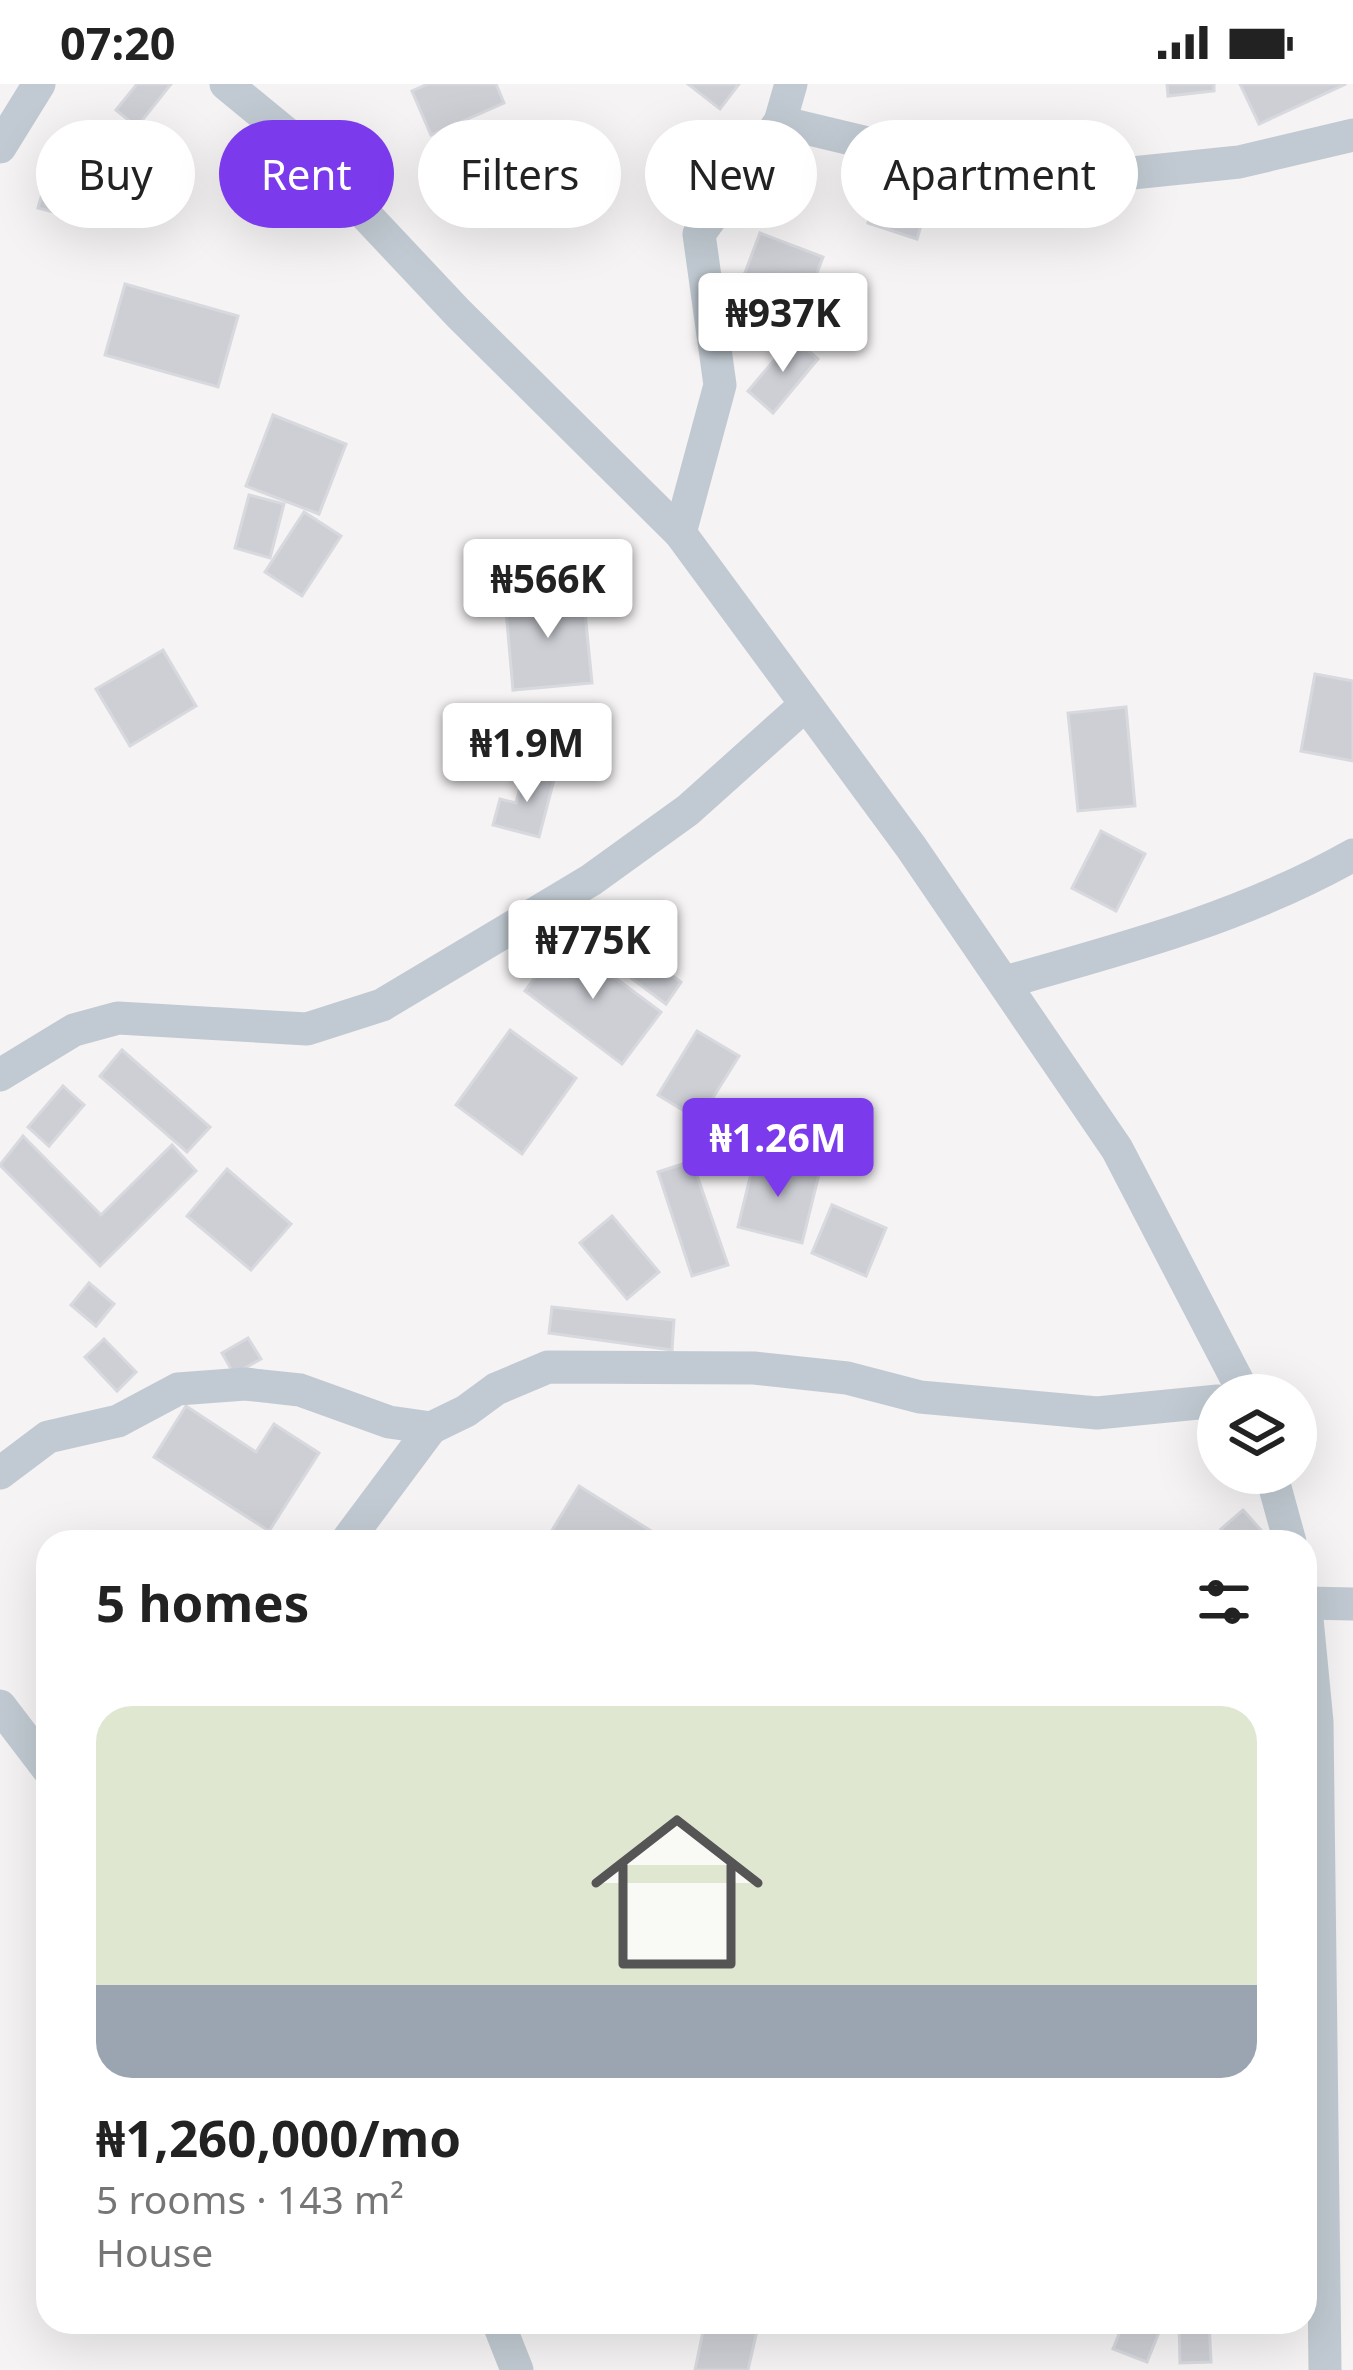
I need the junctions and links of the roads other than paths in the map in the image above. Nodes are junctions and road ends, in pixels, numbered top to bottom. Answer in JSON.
{"nodes":[{"id":1,"x":39,"y":84,"type":"edge"},
{"id":2,"x":226,"y":84,"type":"edge"},
{"id":3,"x":791,"y":84,"type":"edge"},
{"id":4,"x":781,"y":120,"type":"edge"},
{"id":5,"x":817,"y":131,"type":"edge"},
{"id":6,"x":1353,"y":135,"type":"edge"},
{"id":7,"x":0,"y":147,"type":"edge"},
{"id":8,"x":703,"y":228,"type":"edge"},
{"id":9,"x":680,"y":533,"type":"junction"},
{"id":10,"x":803,"y":707,"type":"junction"},
{"id":11,"x":1353,"y":855,"type":"edge"},
{"id":12,"x":1005,"y":982,"type":"junction"},
{"id":13,"x":0,"y":1075,"type":"edge"},
{"id":14,"x":1234,"y":1374,"type":"edge"},
{"id":15,"x":1197,"y":1403,"type":"edge"},
{"id":16,"x":431,"y":1428,"type":"junction"},
{"id":17,"x":0,"y":1474,"type":"edge"},
{"id":18,"x":1277,"y":1494,"type":"edge"},
{"id":19,"x":355,"y":1530,"type":"edge"},
{"id":20,"x":1287,"y":1530,"type":"edge"},
{"id":21,"x":1317,"y":1601,"type":"edge"},
{"id":22,"x":1353,"y":1604,"type":"edge"},
{"id":23,"x":0,"y":1706,"type":"edge"},
{"id":24,"x":36,"y":1753,"type":"edge"},
{"id":25,"x":1317,"y":1794,"type":"edge"},
{"id":26,"x":503,"y":2334,"type":"edge"},
{"id":27,"x":518,"y":2370,"type":"edge"},
{"id":28,"x":1325,"y":2370,"type":"edge"}],
"edges":[{"from":1,"to":7,"type":"street"},
{"from":2,"to":9,"type":"street"},
{"from":3,"to":4,"type":"street"},
{"from":5,"to":6,"type":"street"},
{"from":8,"to":9,"type":"street"},
{"from":9,"to":10,"type":"street"},
{"from":10,"to":12,"type":"street"},
{"from":10,"to":13,"type":"street"},
{"from":11,"to":12,"type":"street"},
{"from":12,"to":14,"type":"street"},
{"from":15,"to":16,"type":"street"},
{"from":16,"to":17,"type":"street"},
{"from":16,"to":19,"type":"street"},
{"from":18,"to":20,"type":"street"},
{"from":21,"to":22,"type":"street"},
{"from":23,"to":24,"type":"street"},
{"from":25,"to":28,"type":"street"},
{"from":26,"to":27,"type":"street"}]}
